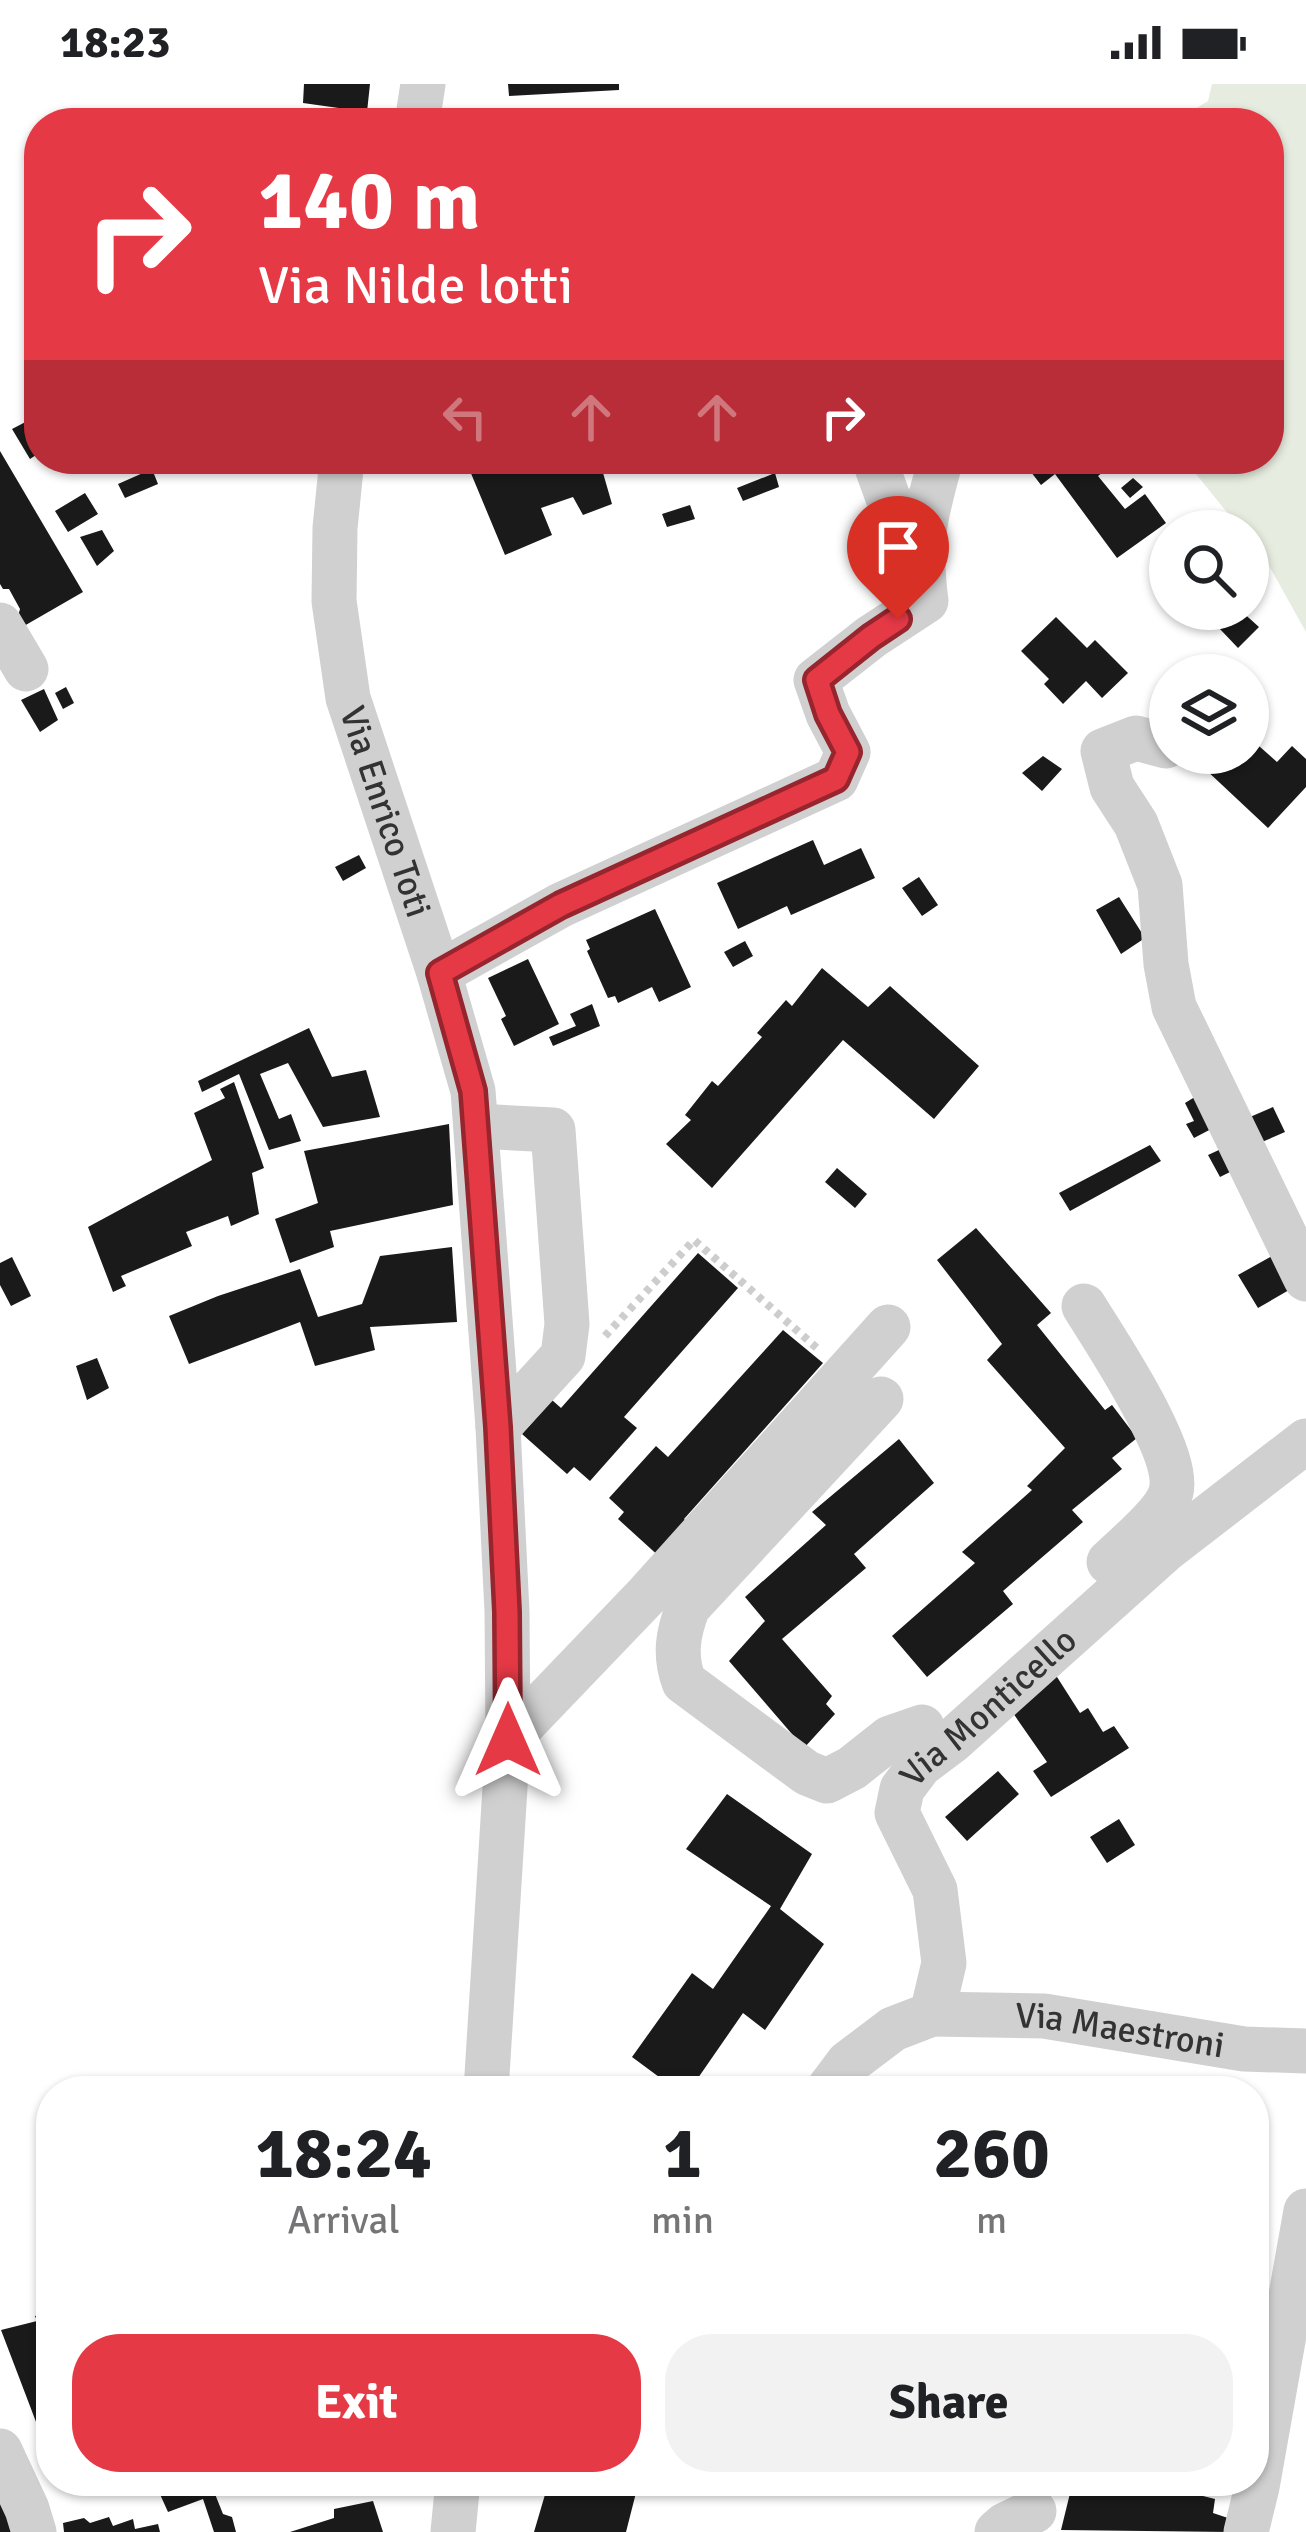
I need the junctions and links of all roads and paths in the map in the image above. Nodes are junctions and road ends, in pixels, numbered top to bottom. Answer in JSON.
{"nodes":[{"id":1,"x":340,"y":474,"type":"edge"},
{"id":2,"x":879,"y":474,"type":"edge"},
{"id":3,"x":937,"y":474,"type":"edge"},
{"id":4,"x":925,"y":518,"type":"junction"},
{"id":5,"x":0,"y":625,"type":"edge"},
{"id":6,"x":26,"y":670,"type":"dead end"},
{"id":7,"x":1149,"y":741,"type":"edge"},
{"id":8,"x":440,"y":973,"type":"junction"},
{"id":9,"x":476,"y":1126,"type":"junction"},
{"id":10,"x":1306,"y":1279,"type":"edge"},
{"id":11,"x":1084,"y":1306,"type":"dead end"},
{"id":12,"x":888,"y":1327,"type":"dead end"},
{"id":13,"x":563,"y":1356,"type":"junction"},
{"id":14,"x":864,"y":1386,"type":"junction"},
{"id":15,"x":498,"y":1427,"type":"junction"},
{"id":16,"x":1306,"y":1441,"type":"edge"},
{"id":17,"x":922,"y":1727,"type":"junction"},
{"id":18,"x":508,"y":1740,"type":"junction"},
{"id":19,"x":902,"y":1789,"type":"junction"},
{"id":20,"x":932,"y":2014,"type":"junction"},
{"id":21,"x":1306,"y":2051,"type":"edge"},
{"id":22,"x":487,"y":2076,"type":"edge"},
{"id":23,"x":838,"y":2076,"type":"edge"},
{"id":24,"x":1306,"y":2211,"type":"edge"},
{"id":25,"x":1269,"y":2419,"type":"edge"},
{"id":26,"x":0,"y":2452,"type":"edge"},
{"id":27,"x":457,"y":2496,"type":"edge"},
{"id":28,"x":1255,"y":2496,"type":"edge"},
{"id":29,"x":34,"y":2532,"type":"edge"},
{"id":30,"x":453,"y":2532,"type":"edge"},
{"id":31,"x":1246,"y":2532,"type":"edge"}],
"edges":[{"from":1,"to":8,"type":"street","name":"Via Enrico Toti"},
{"from":2,"to":4,"type":"street"},
{"from":3,"to":4,"type":"street"},
{"from":4,"to":8,"type":"street"},
{"from":5,"to":6,"type":"street"},
{"from":7,"to":10,"type":"street"},
{"from":8,"to":9,"type":"street","name":"Via Enrico Toti"},
{"from":9,"to":13,"type":"street"},
{"from":9,"to":15,"type":"street","name":"Via Enrico Toti"},
{"from":11,"to":17,"type":"street"},
{"from":12,"to":14,"type":"street"},
{"from":13,"to":14,"type":"path"},
{"from":13,"to":15,"type":"street"},
{"from":14,"to":17,"type":"street"},
{"from":14,"to":18,"type":"street"},
{"from":15,"to":18,"type":"street","name":"Via Enrico Toti"},
{"from":16,"to":19,"type":"street","name":"Via Monticello"},
{"from":17,"to":19,"type":"street"},
{"from":18,"to":22,"type":"street","name":"Via Enrico Toti"},
{"from":19,"to":20,"type":"street","name":"Via Monticello"},
{"from":20,"to":21,"type":"street","name":"Via Maestroni"},
{"from":20,"to":23,"type":"street"},
{"from":24,"to":25,"type":"street"},
{"from":26,"to":29,"type":"street"},
{"from":27,"to":30,"type":"street"},
{"from":28,"to":31,"type":"street"}]}
